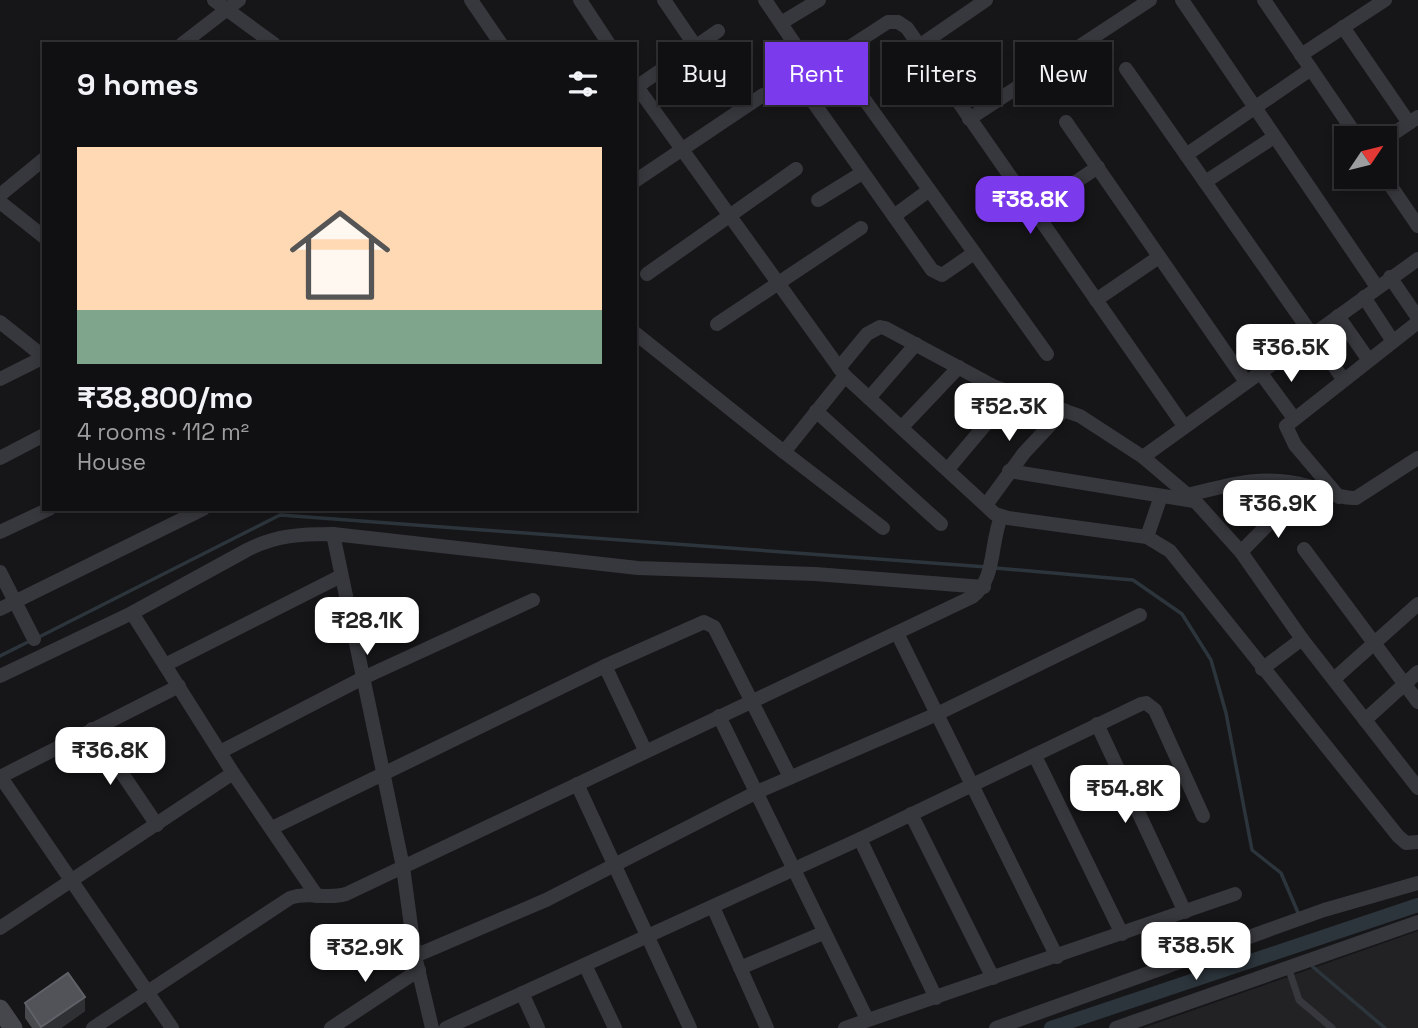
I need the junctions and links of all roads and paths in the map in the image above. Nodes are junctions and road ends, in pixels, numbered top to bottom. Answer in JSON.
{"nodes":[{"id":1,"x":471,"y":0,"type":"edge"},
{"id":2,"x":580,"y":0,"type":"edge"},
{"id":3,"x":664,"y":0,"type":"edge"},
{"id":4,"x":765,"y":0,"type":"edge"},
{"id":5,"x":819,"y":0,"type":"edge"},
{"id":6,"x":986,"y":0,"type":"edge"},
{"id":7,"x":1150,"y":0,"type":"edge"},
{"id":8,"x":1182,"y":0,"type":"edge"},
{"id":9,"x":1264,"y":0,"type":"edge"},
{"id":10,"x":1385,"y":0,"type":"edge"},
{"id":11,"x":226,"y":3,"type":"edge"},
{"id":12,"x":781,"y":23,"type":"junction"},
{"id":13,"x":1343,"y":27,"type":"junction"},
{"id":14,"x":718,"y":31,"type":"dead end"},
{"id":15,"x":184,"y":42,"type":"edge"},
{"id":16,"x":272,"y":42,"type":"edge"},
{"id":17,"x":500,"y":42,"type":"edge"},
{"id":18,"x":608,"y":42,"type":"edge"},
{"id":19,"x":693,"y":42,"type":"edge"},
{"id":20,"x":703,"y":42,"type":"edge"},
{"id":21,"x":794,"y":42,"type":"edge"},
{"id":22,"x":857,"y":42,"type":"edge"},
{"id":23,"x":916,"y":42,"type":"edge"},
{"id":24,"x":925,"y":42,"type":"edge"},
{"id":25,"x":1301,"y":55,"type":"junction"},
{"id":26,"x":1126,"y":69,"type":"dead end"},
{"id":27,"x":1311,"y":69,"type":"junction"},
{"id":28,"x":658,"y":72,"type":"edge"},
{"id":29,"x":637,"y":85,"type":"edge"},
{"id":30,"x":637,"y":87,"type":"edge"},
{"id":31,"x":763,"y":95,"type":"dead end"},
{"id":32,"x":815,"y":105,"type":"edge"},
{"id":33,"x":868,"y":105,"type":"edge"},
{"id":34,"x":960,"y":105,"type":"edge"},
{"id":35,"x":1255,"y":110,"type":"junction"},
{"id":36,"x":969,"y":118,"type":"junction"},
{"id":37,"x":1413,"y":120,"type":"edge"},
{"id":38,"x":1066,"y":121,"type":"dead end"},
{"id":39,"x":1350,"y":126,"type":"edge"},
{"id":40,"x":1397,"y":131,"type":"edge"},
{"id":41,"x":1274,"y":137,"type":"junction"},
{"id":42,"x":681,"y":148,"type":"junction"},
{"id":43,"x":1186,"y":155,"type":"junction"},
{"id":44,"x":42,"y":161,"type":"edge"},
{"id":45,"x":1098,"y":167,"type":"junction"},
{"id":46,"x":796,"y":169,"type":"dead end"},
{"id":47,"x":862,"y":173,"type":"junction"},
{"id":48,"x":637,"y":180,"type":"edge"},
{"id":49,"x":1205,"y":182,"type":"junction"},
{"id":50,"x":1393,"y":189,"type":"edge"},
{"id":51,"x":928,"y":191,"type":"junction"},
{"id":52,"x":0,"y":195,"type":"edge"},
{"id":53,"x":818,"y":200,"type":"dead end"},
{"id":54,"x":0,"y":202,"type":"edge"},
{"id":55,"x":1034,"y":210,"type":"junction"},
{"id":56,"x":729,"y":215,"type":"junction"},
{"id":57,"x":894,"y":216,"type":"junction"},
{"id":58,"x":1418,"y":226,"type":"edge"},
{"id":59,"x":861,"y":228,"type":"dead end"},
{"id":60,"x":42,"y":235,"type":"edge"},
{"id":61,"x":974,"y":253,"type":"junction"},
{"id":62,"x":1159,"y":257,"type":"junction"},
{"id":63,"x":1417,"y":260,"type":"edge"},
{"id":64,"x":647,"y":274,"type":"dead end"},
{"id":65,"x":1391,"y":277,"type":"junction"},
{"id":66,"x":779,"y":284,"type":"junction"},
{"id":67,"x":1377,"y":287,"type":"junction"},
{"id":68,"x":1364,"y":297,"type":"junction"},
{"id":69,"x":1096,"y":300,"type":"junction"},
{"id":70,"x":1338,"y":316,"type":"junction"},
{"id":71,"x":1418,"y":320,"type":"edge"},
{"id":72,"x":0,"y":322,"type":"edge"},
{"id":73,"x":717,"y":324,"type":"dead end"},
{"id":74,"x":637,"y":335,"type":"edge"},
{"id":75,"x":1312,"y":335,"type":"junction"},
{"id":76,"x":1392,"y":340,"type":"junction"},
{"id":77,"x":916,"y":344,"type":"junction"},
{"id":78,"x":1047,"y":354,"type":"dead end"},
{"id":79,"x":42,"y":355,"type":"edge"},
{"id":80,"x":42,"y":358,"type":"edge"},
{"id":81,"x":1368,"y":359,"type":"junction"},
{"id":82,"x":959,"y":367,"type":"junction"},
{"id":83,"x":842,"y":372,"type":"junction"},
{"id":84,"x":1260,"y":372,"type":"junction"},
{"id":85,"x":0,"y":379,"type":"edge"},
{"id":86,"x":1343,"y":379,"type":"junction"},
{"id":87,"x":1246,"y":382,"type":"junction"},
{"id":88,"x":1012,"y":393,"type":"junction"},
{"id":89,"x":869,"y":398,"type":"junction"},
{"id":90,"x":1064,"y":410,"type":"junction"},
{"id":91,"x":816,"y":411,"type":"junction"},
{"id":92,"x":1293,"y":417,"type":"junction"},
{"id":93,"x":1184,"y":426,"type":"junction"},
{"id":94,"x":902,"y":427,"type":"junction"},
{"id":95,"x":42,"y":436,"type":"edge"},
{"id":96,"x":784,"y":453,"type":"junction"},
{"id":97,"x":1143,"y":457,"type":"junction"},
{"id":98,"x":0,"y":458,"type":"edge"},
{"id":99,"x":1418,"y":458,"type":"edge"},
{"id":100,"x":948,"y":469,"type":"junction"},
{"id":101,"x":1009,"y":471,"type":"junction"},
{"id":102,"x":1161,"y":496,"type":"junction"},
{"id":103,"x":1339,"y":497,"type":"junction"},
{"id":104,"x":1192,"y":498,"type":"junction"},
{"id":105,"x":1289,"y":503,"type":"dead end"},
{"id":106,"x":986,"y":505,"type":"junction"},
{"id":107,"x":45,"y":511,"type":"edge"},
{"id":108,"x":200,"y":511,"type":"edge"},
{"id":109,"x":1001,"y":517,"type":"junction"},
{"id":110,"x":941,"y":524,"type":"dead end"},
{"id":111,"x":883,"y":528,"type":"dead end"},
{"id":112,"x":0,"y":532,"type":"edge"},
{"id":113,"x":333,"y":534,"type":"junction"},
{"id":114,"x":1147,"y":537,"type":"junction"},
{"id":115,"x":1304,"y":549,"type":"dead end"},
{"id":116,"x":1241,"y":552,"type":"junction"},
{"id":117,"x":0,"y":572,"type":"edge"},
{"id":118,"x":341,"y":576,"type":"junction"},
{"id":119,"x":986,"y":583,"type":"junction"},
{"id":120,"x":533,"y":600,"type":"dead end"},
{"id":121,"x":15,"y":601,"type":"junction"},
{"id":122,"x":1418,"y":604,"type":"edge"},
{"id":123,"x":0,"y":609,"type":"edge"},
{"id":124,"x":132,"y":612,"type":"junction"},
{"id":125,"x":1140,"y":615,"type":"dead end"},
{"id":126,"x":897,"y":633,"type":"junction"},
{"id":127,"x":34,"y":639,"type":"dead end"},
{"id":128,"x":1302,"y":639,"type":"junction"},
{"id":129,"x":1376,"y":645,"type":"junction"},
{"id":130,"x":165,"y":665,"type":"junction"},
{"id":131,"x":604,"y":666,"type":"junction"},
{"id":132,"x":1262,"y":669,"type":"junction"},
{"id":133,"x":1418,"y":672,"type":"edge"},
{"id":134,"x":0,"y":676,"type":"edge"},
{"id":135,"x":363,"y":678,"type":"junction"},
{"id":136,"x":1334,"y":679,"type":"junction"},
{"id":137,"x":1405,"y":685,"type":"junction"},
{"id":138,"x":179,"y":686,"type":"junction"},
{"id":139,"x":752,"y":700,"type":"junction"},
{"id":140,"x":1418,"y":702,"type":"edge"},
{"id":141,"x":937,"y":714,"type":"junction"},
{"id":142,"x":719,"y":716,"type":"junction"},
{"id":143,"x":1365,"y":720,"type":"junction"},
{"id":144,"x":1097,"y":724,"type":"junction"},
{"id":145,"x":92,"y":729,"type":"junction"},
{"id":146,"x":645,"y":750,"type":"junction"},
{"id":147,"x":220,"y":752,"type":"junction"},
{"id":148,"x":1035,"y":756,"type":"junction"},
{"id":149,"x":233,"y":773,"type":"junction"},
{"id":150,"x":381,"y":774,"type":"junction"},
{"id":151,"x":0,"y":776,"type":"edge"},
{"id":152,"x":790,"y":777,"type":"junction"},
{"id":153,"x":577,"y":784,"type":"junction"},
{"id":154,"x":974,"y":784,"type":"junction"},
{"id":155,"x":1418,"y":788,"type":"edge"},
{"id":156,"x":757,"y":792,"type":"junction"},
{"id":157,"x":911,"y":814,"type":"junction"},
{"id":158,"x":1203,"y":816,"type":"dead end"},
{"id":159,"x":156,"y":825,"type":"junction"},
{"id":160,"x":272,"y":828,"type":"junction"},
{"id":161,"x":860,"y":839,"type":"junction"},
{"id":162,"x":1418,"y":842,"type":"edge"},
{"id":163,"x":614,"y":865,"type":"junction"},
{"id":164,"x":403,"y":867,"type":"junction"},
{"id":165,"x":794,"y":868,"type":"junction"},
{"id":166,"x":70,"y":881,"type":"junction"},
{"id":167,"x":1418,"y":883,"type":"edge"},
{"id":168,"x":1235,"y":894,"type":"dead end"},
{"id":169,"x":317,"y":896,"type":"junction"},
{"id":170,"x":713,"y":907,"type":"junction"},
{"id":171,"x":1185,"y":912,"type":"junction"},
{"id":172,"x":1418,"y":922,"type":"edge"},
{"id":173,"x":0,"y":928,"type":"edge"},
{"id":174,"x":823,"y":933,"type":"junction"},
{"id":175,"x":1122,"y":934,"type":"junction"},
{"id":176,"x":648,"y":936,"type":"junction"},
{"id":177,"x":1057,"y":957,"type":"junction"},
{"id":178,"x":417,"y":963,"type":"junction"},
{"id":179,"x":586,"y":967,"type":"junction"},
{"id":180,"x":1288,"y":967,"type":"junction"},
{"id":181,"x":740,"y":968,"type":"junction"},
{"id":182,"x":993,"y":978,"type":"junction"},
{"id":183,"x":148,"y":991,"type":"junction"},
{"id":184,"x":522,"y":993,"type":"junction"},
{"id":185,"x":936,"y":998,"type":"junction"},
{"id":186,"x":0,"y":1009,"type":"edge"},
{"id":187,"x":867,"y":1019,"type":"junction"},
{"id":188,"x":465,"y":1024,"type":"edge"},
{"id":189,"x":13,"y":1028,"type":"edge"},
{"id":190,"x":93,"y":1028,"type":"edge"},
{"id":191,"x":172,"y":1028,"type":"edge"},
{"id":192,"x":331,"y":1028,"type":"edge"},
{"id":193,"x":432,"y":1028,"type":"edge"},
{"id":194,"x":446,"y":1028,"type":"edge"},
{"id":195,"x":538,"y":1028,"type":"edge"},
{"id":196,"x":615,"y":1028,"type":"edge"},
{"id":197,"x":690,"y":1028,"type":"edge"},
{"id":198,"x":767,"y":1028,"type":"edge"},
{"id":199,"x":845,"y":1028,"type":"edge"},
{"id":200,"x":996,"y":1028,"type":"edge"},
{"id":201,"x":1116,"y":1028,"type":"edge"},
{"id":202,"x":1332,"y":1028,"type":"edge"}],
"edges":[{"from":1,"to":17,"type":"street"},
{"from":2,"to":18,"type":"street"},
{"from":3,"to":19,"type":"street"},
{"from":4,"to":12,"type":"street"},
{"from":5,"to":12,"type":"street"},
{"from":6,"to":24,"type":"street"},
{"from":7,"to":36,"type":"street"},
{"from":8,"to":35,"type":"street"},
{"from":9,"to":25,"type":"street"},
{"from":10,"to":13,"type":"street"},
{"from":11,"to":15,"type":"street"},
{"from":11,"to":16,"type":"street"},
{"from":12,"to":21,"type":"street"},
{"from":13,"to":25,"type":"street"},
{"from":13,"to":37,"type":"street"},
{"from":14,"to":20,"type":"street"},
{"from":22,"to":23,"type":"street"},
{"from":25,"to":27,"type":"street"},
{"from":26,"to":43,"type":"street"},
{"from":27,"to":35,"type":"street"},
{"from":27,"to":39,"type":"street"},
{"from":28,"to":29,"type":"street"},
{"from":30,"to":42,"type":"street"},
{"from":31,"to":42,"type":"street"},
{"from":32,"to":47,"type":"street"},
{"from":33,"to":51,"type":"street"},
{"from":34,"to":36,"type":"street"},
{"from":35,"to":41,"type":"street"},
{"from":35,"to":43,"type":"street"},
{"from":36,"to":55,"type":"street"},
{"from":37,"to":40,"type":"street"},
{"from":38,"to":45,"type":"street"},
{"from":41,"to":49,"type":"street"},
{"from":41,"to":67,"type":"street"},
{"from":42,"to":48,"type":"street"},
{"from":42,"to":56,"type":"street"},
{"from":43,"to":49,"type":"street"},
{"from":44,"to":52,"type":"street"},
{"from":45,"to":55,"type":"street"},
{"from":45,"to":62,"type":"street"},
{"from":46,"to":56,"type":"street"},
{"from":47,"to":53,"type":"street"},
{"from":47,"to":57,"type":"street"},
{"from":49,"to":75,"type":"street"},
{"from":50,"to":58,"type":"street"},
{"from":51,"to":57,"type":"street"},
{"from":51,"to":61,"type":"street"},
{"from":54,"to":60,"type":"street"},
{"from":55,"to":69,"type":"street"},
{"from":56,"to":64,"type":"street"},
{"from":56,"to":66,"type":"street"},
{"from":57,"to":61,"type":"street"},
{"from":59,"to":66,"type":"street"},
{"from":61,"to":78,"type":"street"},
{"from":62,"to":69,"type":"street"},
{"from":62,"to":87,"type":"street"},
{"from":63,"to":65,"type":"street"},
{"from":65,"to":67,"type":"street"},
{"from":65,"to":71,"type":"street"},
{"from":66,"to":73,"type":"street"},
{"from":66,"to":83,"type":"street"},
{"from":67,"to":68,"type":"street"},
{"from":68,"to":70,"type":"street"},
{"from":68,"to":76,"type":"street"},
{"from":69,"to":93,"type":"street"},
{"from":70,"to":75,"type":"street"},
{"from":70,"to":81,"type":"street"},
{"from":71,"to":76,"type":"street"},
{"from":72,"to":79,"type":"street"},
{"from":74,"to":96,"type":"street"},
{"from":75,"to":84,"type":"street"},
{"from":75,"to":86,"type":"street"},
{"from":76,"to":81,"type":"street"},
{"from":77,"to":82,"type":"street"},
{"from":77,"to":83,"type":"street"},
{"from":77,"to":89,"type":"street"},
{"from":80,"to":85,"type":"street"},
{"from":81,"to":86,"type":"street"},
{"from":82,"to":88,"type":"street"},
{"from":82,"to":94,"type":"street"},
{"from":83,"to":89,"type":"street"},
{"from":83,"to":91,"type":"street"},
{"from":84,"to":87,"type":"street"},
{"from":84,"to":92,"type":"street"},
{"from":86,"to":92,"type":"street"},
{"from":87,"to":93,"type":"street"},
{"from":88,"to":90,"type":"street"},
{"from":88,"to":100,"type":"street"},
{"from":89,"to":94,"type":"street"},
{"from":90,"to":97,"type":"street"},
{"from":90,"to":101,"type":"street"},
{"from":91,"to":96,"type":"street"},
{"from":91,"to":110,"type":"street"},
{"from":92,"to":103,"type":"street"},
{"from":93,"to":97,"type":"street"},
{"from":94,"to":100,"type":"street"},
{"from":95,"to":98,"type":"street"},
{"from":96,"to":111,"type":"street"},
{"from":97,"to":104,"type":"street"},
{"from":99,"to":103,"type":"street"},
{"from":100,"to":106,"type":"street"},
{"from":101,"to":102,"type":"street"},
{"from":101,"to":106,"type":"street"},
{"from":102,"to":104,"type":"street"},
{"from":102,"to":114,"type":"street"},
{"from":103,"to":104,"type":"street"},
{"from":104,"to":116,"type":"street"},
{"from":105,"to":116,"type":"street"},
{"from":106,"to":109,"type":"street"},
{"from":107,"to":112,"type":"street"},
{"from":108,"to":121,"type":"street"},
{"from":109,"to":114,"type":"street"},
{"from":109,"to":119,"type":"street"},
{"from":113,"to":118,"type":"street"},
{"from":113,"to":119,"type":"street"},
{"from":113,"to":124,"type":"street"},
{"from":114,"to":132,"type":"street"},
{"from":115,"to":129,"type":"street"},
{"from":116,"to":128,"type":"street"},
{"from":117,"to":121,"type":"street"},
{"from":118,"to":130,"type":"street"},
{"from":118,"to":135,"type":"street"},
{"from":119,"to":126,"type":"street"},
{"from":120,"to":135,"type":"street"},
{"from":121,"to":123,"type":"street"},
{"from":121,"to":127,"type":"street"},
{"from":122,"to":129,"type":"street"},
{"from":124,"to":130,"type":"street"},
{"from":124,"to":134,"type":"street"},
{"from":125,"to":141,"type":"street"},
{"from":126,"to":139,"type":"street"},
{"from":126,"to":141,"type":"street"},
{"from":128,"to":132,"type":"street"},
{"from":128,"to":136,"type":"street"},
{"from":129,"to":136,"type":"street"},
{"from":129,"to":137,"type":"street"},
{"from":130,"to":138,"type":"street"},
{"from":131,"to":139,"type":"street"},
{"from":131,"to":146,"type":"street"},
{"from":131,"to":150,"type":"street"},
{"from":132,"to":162,"type":"street"},
{"from":133,"to":137,"type":"street"},
{"from":135,"to":147,"type":"street"},
{"from":135,"to":150,"type":"street"},
{"from":136,"to":143,"type":"street"},
{"from":137,"to":140,"type":"street"},
{"from":137,"to":143,"type":"street"},
{"from":138,"to":145,"type":"street"},
{"from":138,"to":147,"type":"street"},
{"from":139,"to":142,"type":"street"},
{"from":139,"to":152,"type":"street"},
{"from":141,"to":152,"type":"street"},
{"from":141,"to":154,"type":"street"},
{"from":142,"to":146,"type":"street"},
{"from":142,"to":156,"type":"street"},
{"from":143,"to":155,"type":"street"},
{"from":144,"to":148,"type":"street"},
{"from":144,"to":158,"type":"street"},
{"from":144,"to":171,"type":"street"},
{"from":145,"to":151,"type":"street"},
{"from":145,"to":159,"type":"street"},
{"from":146,"to":153,"type":"street"},
{"from":147,"to":149,"type":"street"},
{"from":148,"to":154,"type":"street"},
{"from":148,"to":175,"type":"street"},
{"from":149,"to":159,"type":"street"},
{"from":149,"to":160,"type":"street"},
{"from":150,"to":160,"type":"street"},
{"from":150,"to":164,"type":"street"},
{"from":151,"to":166,"type":"street"},
{"from":152,"to":156,"type":"street"},
{"from":153,"to":163,"type":"street"},
{"from":153,"to":164,"type":"street"},
{"from":154,"to":157,"type":"street"},
{"from":154,"to":177,"type":"street"},
{"from":156,"to":163,"type":"street"},
{"from":156,"to":165,"type":"street"},
{"from":157,"to":161,"type":"street"},
{"from":157,"to":182,"type":"street"},
{"from":159,"to":166,"type":"street"},
{"from":160,"to":169,"type":"street"},
{"from":161,"to":165,"type":"street"},
{"from":161,"to":185,"type":"street"},
{"from":163,"to":176,"type":"street"},
{"from":163,"to":178,"type":"street"},
{"from":164,"to":169,"type":"street"},
{"from":164,"to":178,"type":"street"},
{"from":165,"to":170,"type":"street"},
{"from":165,"to":174,"type":"street"},
{"from":166,"to":173,"type":"street"},
{"from":166,"to":183,"type":"street"},
{"from":167,"to":200,"type":"street"},
{"from":168,"to":171,"type":"street"},
{"from":169,"to":183,"type":"street"},
{"from":170,"to":176,"type":"street"},
{"from":170,"to":181,"type":"street"},
{"from":171,"to":175,"type":"street"},
{"from":172,"to":180,"type":"street"},
{"from":174,"to":181,"type":"street"},
{"from":174,"to":187,"type":"street"},
{"from":175,"to":177,"type":"street"},
{"from":176,"to":179,"type":"street"},
{"from":176,"to":197,"type":"street"},
{"from":177,"to":182,"type":"street"},
{"from":178,"to":192,"type":"street"},
{"from":178,"to":193,"type":"street"},
{"from":179,"to":184,"type":"street"},
{"from":179,"to":196,"type":"street"},
{"from":180,"to":201,"type":"street"},
{"from":180,"to":202,"type":"lane"},
{"from":181,"to":198,"type":"street"},
{"from":182,"to":185,"type":"street"},
{"from":183,"to":190,"type":"street"},
{"from":183,"to":191,"type":"street"},
{"from":184,"to":188,"type":"street"},
{"from":184,"to":195,"type":"street"},
{"from":185,"to":187,"type":"street"},
{"from":186,"to":189,"type":"main road"},
{"from":187,"to":199,"type":"street"},
{"from":188,"to":194,"type":"street"}]}
